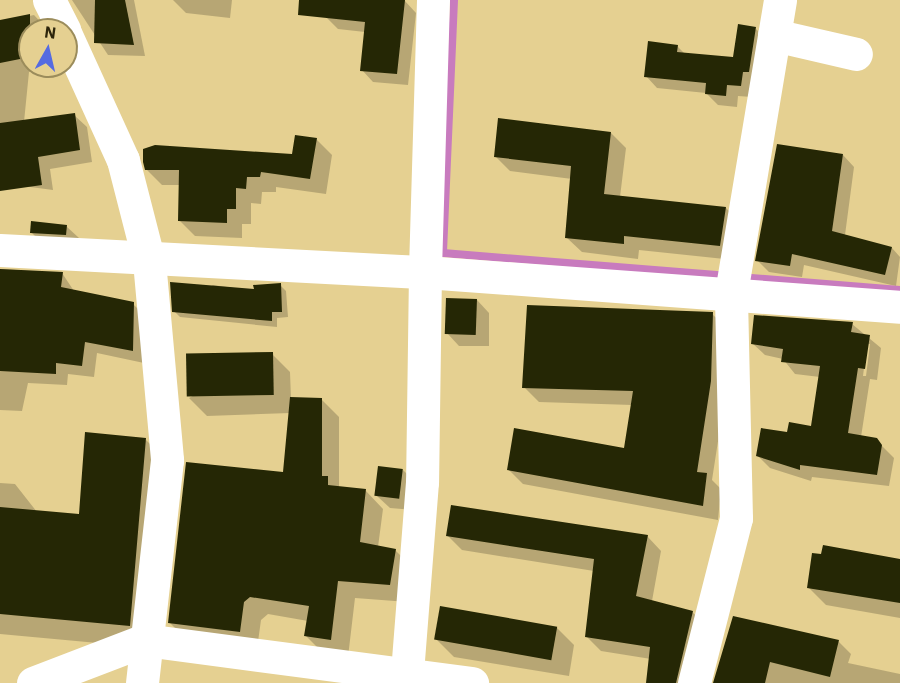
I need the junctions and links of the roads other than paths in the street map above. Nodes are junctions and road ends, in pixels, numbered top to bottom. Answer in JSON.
{"nodes":[{"id":1,"x":49,"y":0,"type":"edge"},
{"id":2,"x":433,"y":0,"type":"edge"},
{"id":3,"x":780,"y":0,"type":"edge"},
{"id":4,"x":58,"y":18,"type":"edge"},
{"id":5,"x":774,"y":35,"type":"junction"},
{"id":6,"x":856,"y":54,"type":"dead end"},
{"id":7,"x":78,"y":61,"type":"edge"},
{"id":8,"x":0,"y":250,"type":"edge"},
{"id":9,"x":149,"y":261,"type":"junction"},
{"id":10,"x":425,"y":272,"type":"junction"},
{"id":11,"x":731,"y":293,"type":"junction"},
{"id":12,"x":900,"y":307,"type":"edge"},
{"id":13,"x":145,"y":640,"type":"junction"},
{"id":14,"x":407,"y":672,"type":"junction"},
{"id":15,"x":33,"y":683,"type":"edge"},
{"id":16,"x":142,"y":683,"type":"edge"},
{"id":17,"x":472,"y":683,"type":"edge"},
{"id":18,"x":694,"y":683,"type":"edge"}],
"edges":[{"from":1,"to":4,"type":"street"},
{"from":2,"to":10,"type":"street"},
{"from":3,"to":5,"type":"street"},
{"from":5,"to":6,"type":"street"},
{"from":5,"to":11,"type":"street"},
{"from":7,"to":9,"type":"street"},
{"from":8,"to":9,"type":"street"},
{"from":9,"to":10,"type":"street"},
{"from":9,"to":13,"type":"street"},
{"from":10,"to":11,"type":"street"},
{"from":10,"to":14,"type":"street"},
{"from":11,"to":12,"type":"street"},
{"from":11,"to":18,"type":"street"},
{"from":13,"to":14,"type":"street"},
{"from":13,"to":15,"type":"street"},
{"from":13,"to":16,"type":"street"},
{"from":14,"to":17,"type":"street"}]}
